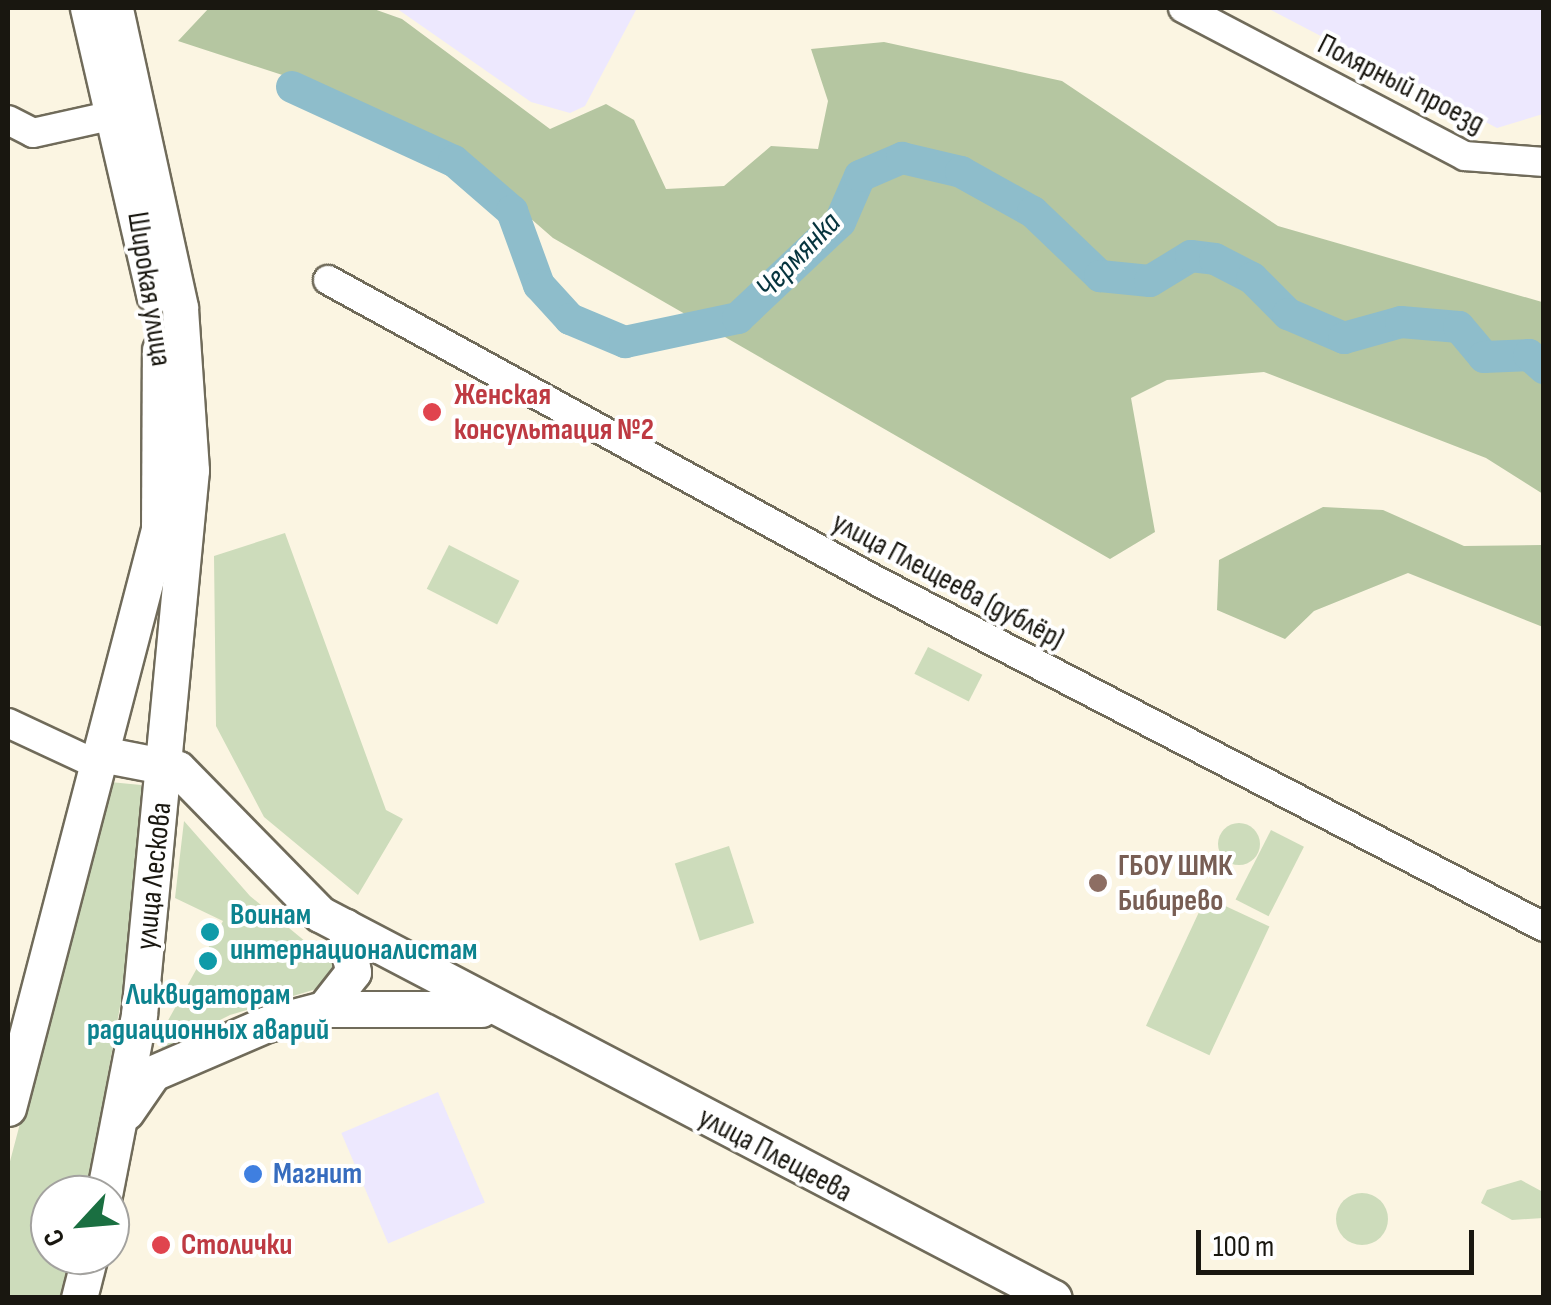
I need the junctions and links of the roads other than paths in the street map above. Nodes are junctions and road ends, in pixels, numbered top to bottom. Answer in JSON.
{"nodes":[{"id":1,"x":88,"y":8,"type":"edge"},
{"id":2,"x":115,"y":8,"type":"edge"},
{"id":3,"x":1183,"y":8,"type":"edge"},
{"id":4,"x":114,"y":115,"type":"junction"},
{"id":5,"x":8,"y":120,"type":"edge"},
{"id":6,"x":1544,"y":162,"type":"edge"},
{"id":7,"x":328,"y":280,"type":"dead end"},
{"id":8,"x":188,"y":555,"type":"joint"},
{"id":9,"x":8,"y":723,"type":"edge"},
{"id":10,"x":90,"y":758,"type":"junction"},
{"id":11,"x":166,"y":764,"type":"junction"},
{"id":12,"x":345,"y":927,"type":"junction"},
{"id":13,"x":1544,"y":927,"type":"edge"},
{"id":14,"x":324,"y":1009,"type":"junction"},
{"id":15,"x":496,"y":1011,"type":"junction"},
{"id":16,"x":8,"y":1108,"type":"edge"},
{"id":17,"x":122,"y":1117,"type":"junction"},
{"id":18,"x":109,"y":1175,"type":"edge"},
{"id":19,"x":1054,"y":1298,"type":"edge"}],
"edges":[{"from":1,"to":4,"type":"main road","name":"Широкая улица"},
{"from":2,"to":8,"type":"main road","name":"Широкая улица"},
{"from":3,"to":6,"type":"street","name":"Полярный проезд"},
{"from":4,"to":5,"type":"street"},
{"from":4,"to":10,"type":"main road","name":"Широкая улица"},
{"from":7,"to":13,"type":"street","name":"улица Плещеева (дублёр)"},
{"from":8,"to":11,"type":"main road","name":"улица Лескова"},
{"from":9,"to":10,"type":"street"},
{"from":10,"to":11,"type":"main road"},
{"from":10,"to":16,"type":"main road"},
{"from":11,"to":12,"type":"main road","name":"улица Плещеева"},
{"from":11,"to":17,"type":"main road","name":"улица Лескова"},
{"from":12,"to":14,"type":"main road"},
{"from":12,"to":15,"type":"main road","name":"улица Плещеева"},
{"from":14,"to":15,"type":"main road","name":"улица Плещеева"},
{"from":14,"to":17,"type":"main road","name":"улица Плещеева"},
{"from":15,"to":19,"type":"main road","name":"улица Плещеева"},
{"from":17,"to":18,"type":"main road","name":"улица Лескова"}]}
